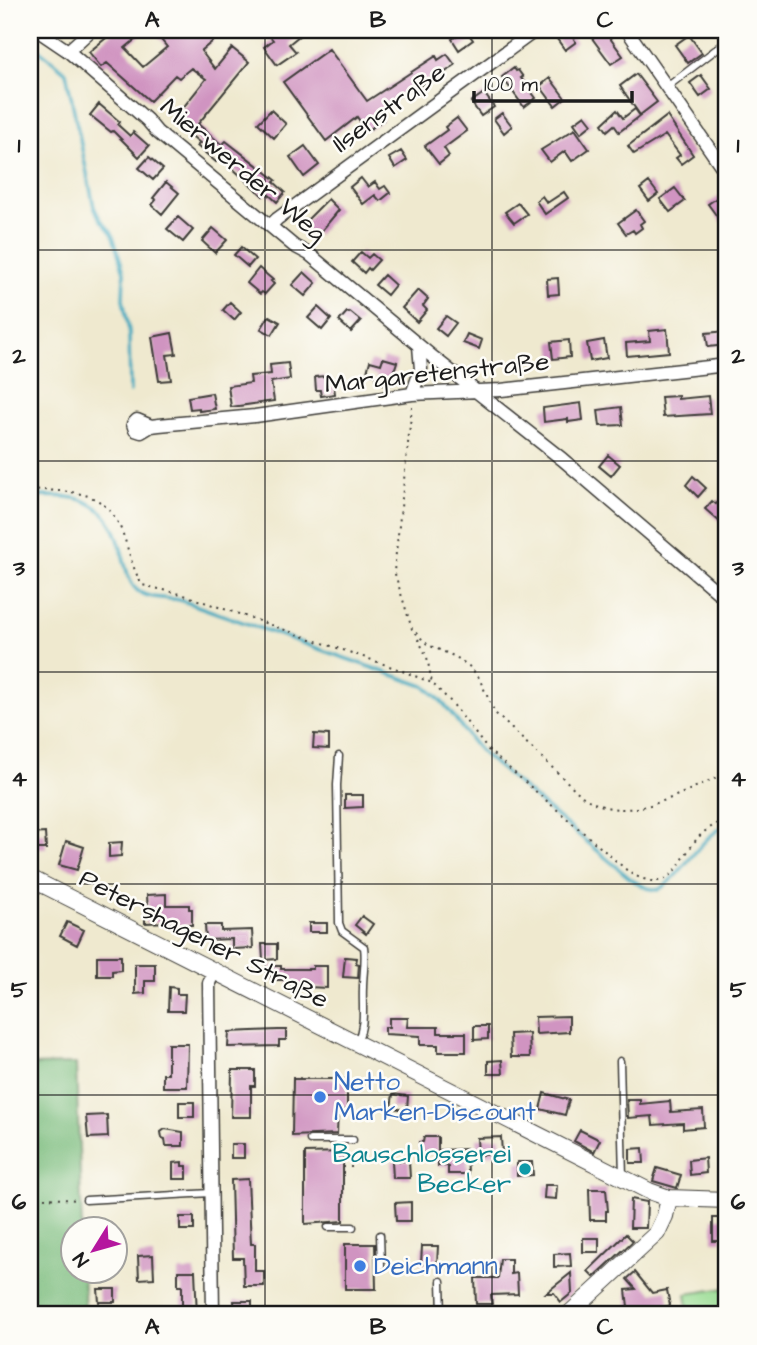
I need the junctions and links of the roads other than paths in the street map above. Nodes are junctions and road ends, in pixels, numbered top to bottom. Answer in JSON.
{"nodes":[{"id":1,"x":37,"y":30,"type":"edge"},
{"id":2,"x":90,"y":30,"type":"edge"},
{"id":3,"x":536,"y":30,"type":"edge"},
{"id":4,"x":627,"y":30,"type":"edge"},
{"id":5,"x":727,"y":41,"type":"edge"},
{"id":6,"x":68,"y":51,"type":"junction"},
{"id":7,"x":667,"y":87,"type":"junction"},
{"id":8,"x":727,"y":174,"type":"edge"},
{"id":9,"x":271,"y":226,"type":"junction"},
{"id":10,"x":419,"y":345,"type":"junction"},
{"id":11,"x":727,"y":365,"type":"edge"},
{"id":12,"x":475,"y":391,"type":"junction"},
{"id":13,"x":412,"y":394,"type":"junction"},
{"id":14,"x":151,"y":426,"type":"dead end"},
{"id":15,"x":727,"y":600,"type":"edge"},
{"id":16,"x":339,"y":757,"type":"dead end"},
{"id":17,"x":30,"y":878,"type":"edge"},
{"id":18,"x":214,"y":971,"type":"junction"},
{"id":19,"x":356,"y":1044,"type":"junction"},
{"id":20,"x":620,"y":1061,"type":"dead end"},
{"id":21,"x":310,"y":1140,"type":"dead end"},
{"id":22,"x":353,"y":1140,"type":"dead end"},
{"id":23,"x":622,"y":1179,"type":"junction"},
{"id":24,"x":211,"y":1193,"type":"junction"},
{"id":25,"x":670,"y":1198,"type":"junction"},
{"id":26,"x":86,"y":1200,"type":"road end"},
{"id":27,"x":727,"y":1200,"type":"edge"},
{"id":28,"x":328,"y":1227,"type":"dead end"},
{"id":29,"x":353,"y":1227,"type":"dead end"},
{"id":30,"x":380,"y":1235,"type":"dead end"},
{"id":31,"x":381,"y":1266,"type":"dead end"},
{"id":32,"x":441,"y":1281,"type":"dead end"},
{"id":33,"x":213,"y":1315,"type":"edge"},
{"id":34,"x":442,"y":1315,"type":"edge"},
{"id":35,"x":568,"y":1315,"type":"edge"}],
"edges":[{"from":1,"to":6,"type":"street","name":"Mierwerder Weg"},
{"from":2,"to":6,"type":"street"},
{"from":3,"to":9,"type":"street","name":"Ilsenstraße"},
{"from":4,"to":7,"type":"street"},
{"from":5,"to":7,"type":"lane"},
{"from":6,"to":9,"type":"street","name":"Mierwerder Weg"},
{"from":7,"to":8,"type":"street"},
{"from":9,"to":10,"type":"street","name":"Mierwerder Weg"},
{"from":10,"to":12,"type":"street","name":"Mierwerder Weg"},
{"from":10,"to":13,"type":"street"},
{"from":11,"to":12,"type":"street","name":"Margaretenstraße"},
{"from":12,"to":13,"type":"street","name":"Margaretenstraße"},
{"from":12,"to":15,"type":"street","name":"Mierwerder Weg"},
{"from":13,"to":14,"type":"street","name":"Margaretenstraße"},
{"from":16,"to":19,"type":"lane","name":"Petershagener Straße"},
{"from":17,"to":18,"type":"street","name":"Petershagener Straße"},
{"from":18,"to":19,"type":"street","name":"Petershagener Straße"},
{"from":18,"to":24,"type":"street"},
{"from":19,"to":23,"type":"street","name":"Petershagener Straße"},
{"from":20,"to":23,"type":"lane"},
{"from":21,"to":22,"type":"lane"},
{"from":23,"to":25,"type":"street","name":"Petershagener Straße"},
{"from":24,"to":26,"type":"lane"},
{"from":24,"to":33,"type":"street"},
{"from":25,"to":27,"type":"street","name":"Petershagener Straße"},
{"from":25,"to":35,"type":"street"},
{"from":28,"to":29,"type":"lane"},
{"from":30,"to":31,"type":"lane"},
{"from":32,"to":34,"type":"lane"}]}
